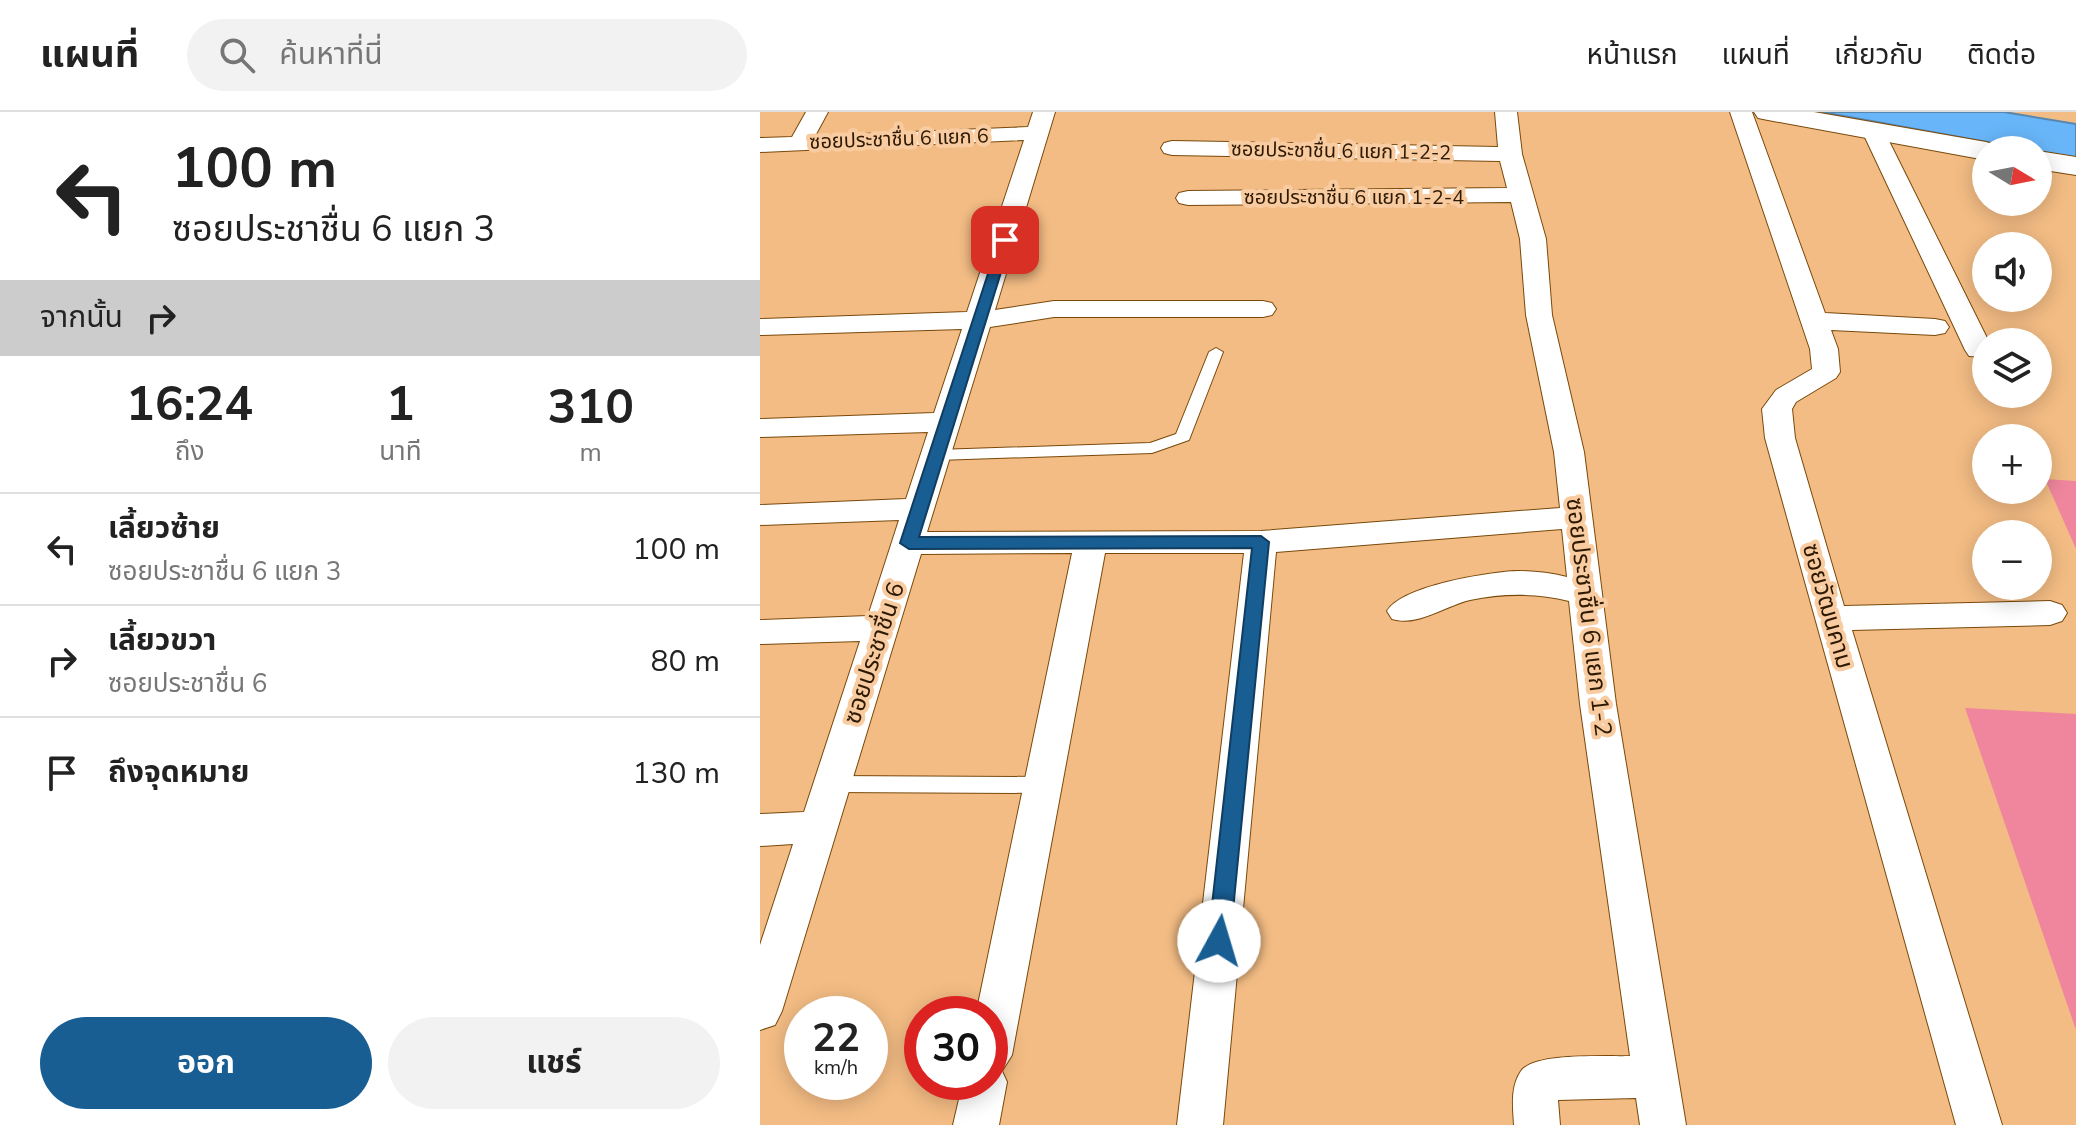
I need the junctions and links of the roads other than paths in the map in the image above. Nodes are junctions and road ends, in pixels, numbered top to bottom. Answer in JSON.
{"nodes":[{"id":1,"x":817,"y":112,"type":"edge"},
{"id":2,"x":1506,"y":112,"type":"edge"},
{"id":3,"x":1741,"y":112,"type":"edge"},
{"id":4,"x":1768,"y":112,"type":"edge"},
{"id":5,"x":1040,"y":122,"type":"edge"},
{"id":6,"x":1873,"y":131,"type":"junction"},
{"id":7,"x":800,"y":143,"type":"junction"},
{"id":8,"x":760,"y":145,"type":"edge"},
{"id":9,"x":1172,"y":148,"type":"dead end"},
{"id":10,"x":1972,"y":149,"type":"edge"},
{"id":11,"x":1510,"y":154,"type":"junction"},
{"id":12,"x":2052,"y":162,"type":"edge"},
{"id":13,"x":2076,"y":166,"type":"edge"},
{"id":14,"x":1520,"y":195,"type":"junction"},
{"id":15,"x":1188,"y":198,"type":"dead end"},
{"id":16,"x":1263,"y":309,"type":"dead end"},
{"id":17,"x":980,"y":320,"type":"junction"},
{"id":18,"x":1814,"y":321,"type":"junction"},
{"id":19,"x":760,"y":327,"type":"edge"},
{"id":20,"x":1935,"y":327,"type":"dead end"},
{"id":21,"x":1972,"y":336,"type":"edge"},
{"id":22,"x":1216,"y":352,"type":"dead end"},
{"id":23,"x":948,"y":422,"type":"junction"},
{"id":24,"x":760,"y":428,"type":"edge"},
{"id":25,"x":937,"y":455,"type":"junction"},
{"id":26,"x":920,"y":509,"type":"junction"},
{"id":27,"x":760,"y":515,"type":"edge"},
{"id":28,"x":1576,"y":517,"type":"junction"},
{"id":29,"x":1091,"y":541,"type":"junction"},
{"id":30,"x":1261,"y":542,"type":"junction"},
{"id":31,"x":909,"y":543,"type":"junction"},
{"id":32,"x":1585,"y":593,"type":"junction"},
{"id":33,"x":1404,"y":611,"type":"dead end"},
{"id":34,"x":2050,"y":613,"type":"dead end"},
{"id":35,"x":1831,"y":618,"type":"junction"},
{"id":36,"x":882,"y":628,"type":"junction"},
{"id":37,"x":760,"y":632,"type":"edge"},
{"id":38,"x":832,"y":784,"type":"junction"},
{"id":39,"x":1043,"y":785,"type":"junction"},
{"id":40,"x":818,"y":827,"type":"junction"},
{"id":41,"x":760,"y":830,"type":"edge"},
{"id":42,"x":1002,"y":996,"type":"edge"},
{"id":43,"x":760,"y":1011,"type":"edge"},
{"id":44,"x":1655,"y":1076,"type":"junction"},
{"id":45,"x":981,"y":1100,"type":"edge"},
{"id":46,"x":1537,"y":1104,"type":"edge"},
{"id":47,"x":976,"y":1125,"type":"edge"},
{"id":48,"x":1200,"y":1125,"type":"edge"},
{"id":49,"x":1663,"y":1125,"type":"edge"},
{"id":50,"x":1979,"y":1125,"type":"edge"}],
"edges":[{"from":1,"to":7,"type":"street"},
{"from":2,"to":11,"type":"street","name":"ซอยประชาชื่น 6 แยก 1-2"},
{"from":3,"to":18,"type":"street","name":"ซอยวัฒนคาม"},
{"from":4,"to":6,"type":"street"},
{"from":5,"to":7,"type":"street","name":"ซอยประชาชื่น 6 แยก 6"},
{"from":5,"to":17,"type":"street","name":"ซอยประชาชื่น 6"},
{"from":6,"to":10,"type":"street"},
{"from":6,"to":21,"type":"street"},
{"from":7,"to":8,"type":"street","name":"ซอยประชาชื่น 6 แยก 6"},
{"from":9,"to":11,"type":"street","name":"ซอยประชาชื่น 6 แยก 1-2-2"},
{"from":11,"to":14,"type":"street","name":"ซอยประชาชื่น 6 แยก 1-2"},
{"from":12,"to":13,"type":"street"},
{"from":14,"to":15,"type":"street","name":"ซอยประชาชื่น 6 แยก 1-2-4"},
{"from":14,"to":28,"type":"street","name":"ซอยประชาชื่น 6 แยก 1-2"},
{"from":16,"to":17,"type":"street"},
{"from":17,"to":19,"type":"street"},
{"from":17,"to":23,"type":"street","name":"ซอยประชาชื่น 6"},
{"from":18,"to":20,"type":"street"},
{"from":18,"to":35,"type":"street","name":"ซอยวัฒนคาม"},
{"from":22,"to":25,"type":"lane"},
{"from":23,"to":24,"type":"street"},
{"from":23,"to":25,"type":"street","name":"ซอยประชาชื่น 6"},
{"from":25,"to":26,"type":"street","name":"ซอยประชาชื่น 6"},
{"from":26,"to":27,"type":"street"},
{"from":26,"to":31,"type":"street","name":"ซอยประชาชื่น 6"},
{"from":28,"to":30,"type":"street"},
{"from":28,"to":32,"type":"street","name":"ซอยประชาชื่น 6 แยก 1-2"},
{"from":29,"to":30,"type":"street"},
{"from":29,"to":31,"type":"street"},
{"from":29,"to":39,"type":"street"},
{"from":30,"to":48,"type":"street"},
{"from":31,"to":36,"type":"street","name":"ซอยประชาชื่น 6"},
{"from":32,"to":33,"type":"street"},
{"from":32,"to":44,"type":"street","name":"ซอยประชาชื่น 6 แยก 1-2"},
{"from":34,"to":35,"type":"street"},
{"from":35,"to":50,"type":"street","name":"ซอยวัฒนคาม"},
{"from":36,"to":37,"type":"street"},
{"from":36,"to":38,"type":"street","name":"ซอยประชาชื่น 6"},
{"from":38,"to":39,"type":"lane"},
{"from":38,"to":40,"type":"street","name":"ซอยประชาชื่น 6"},
{"from":39,"to":42,"type":"street"},
{"from":40,"to":41,"type":"street"},
{"from":40,"to":43,"type":"street","name":"ซอยประชาชื่น 6"},
{"from":44,"to":46,"type":"street"},
{"from":44,"to":49,"type":"street","name":"ซอยประชาชื่น 6 แยก 1-2"},
{"from":45,"to":47,"type":"street"}]}
